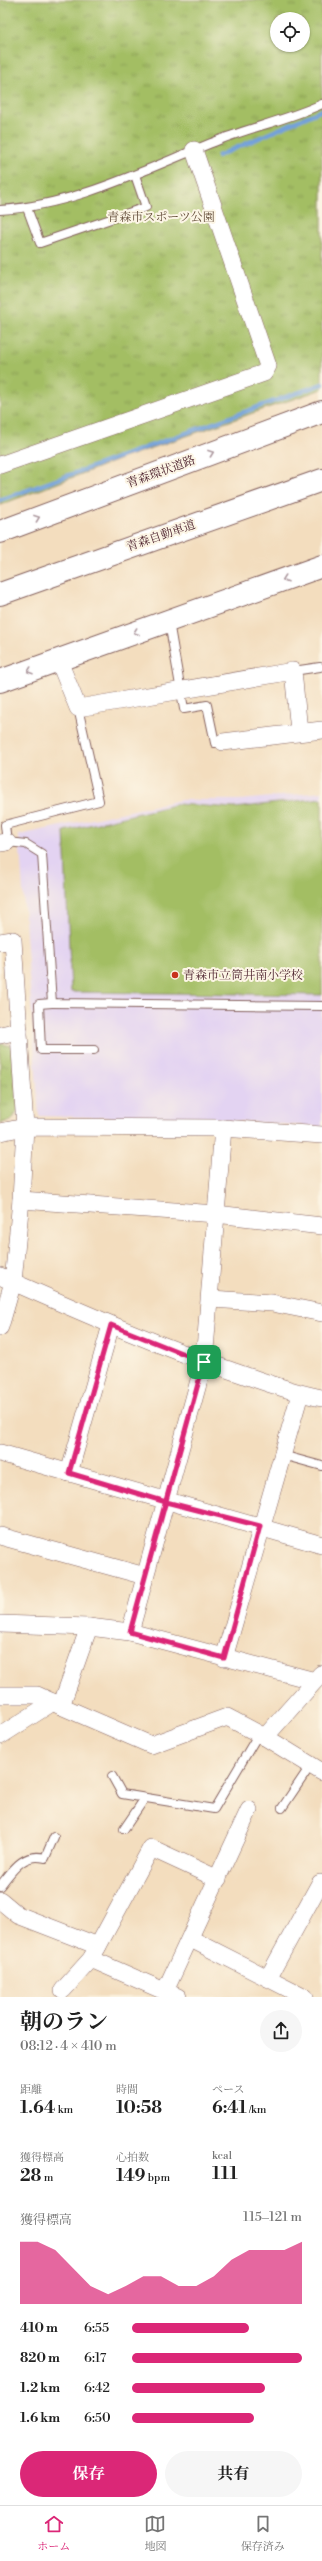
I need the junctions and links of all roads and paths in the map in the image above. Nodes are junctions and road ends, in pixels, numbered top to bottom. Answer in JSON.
{"nodes":[{"id":1,"x":322,"y":104,"type":"edge"},
{"id":2,"x":194,"y":150,"type":"junction"},
{"id":3,"x":135,"y":175,"type":"junction"},
{"id":4,"x":27,"y":208,"type":"junction"},
{"id":5,"x":0,"y":210,"type":"edge"},
{"id":6,"x":322,"y":412,"type":"edge"},
{"id":7,"x":0,"y":465,"type":"edge"},
{"id":8,"x":322,"y":480,"type":"edge"},
{"id":9,"x":0,"y":532,"type":"edge"},
{"id":10,"x":322,"y":566,"type":"edge"},
{"id":11,"x":0,"y":594,"type":"edge"},
{"id":12,"x":169,"y":621,"type":"junction"},
{"id":13,"x":60,"y":661,"type":"junction"},
{"id":14,"x":320,"y":667,"type":"dead end"},
{"id":15,"x":293,"y":671,"type":"junction"},
{"id":16,"x":0,"y":681,"type":"edge"},
{"id":17,"x":180,"y":690,"type":"junction"},
{"id":18,"x":78,"y":708,"type":"junction"},
{"id":19,"x":322,"y":730,"type":"edge"},
{"id":20,"x":299,"y":731,"type":"junction"},
{"id":21,"x":223,"y":742,"type":"joint"},
{"id":22,"x":4,"y":842,"type":"edge"},
{"id":23,"x":0,"y":942,"type":"edge"},
{"id":24,"x":52,"y":1003,"type":"junction"},
{"id":25,"x":322,"y":1006,"type":"edge"},
{"id":26,"x":19,"y":1031,"type":"junction"},
{"id":27,"x":0,"y":1034,"type":"edge"},
{"id":28,"x":94,"y":1050,"type":"dead end"},
{"id":29,"x":25,"y":1127,"type":"junction"},
{"id":30,"x":223,"y":1128,"type":"junction"},
{"id":31,"x":0,"y":1132,"type":"edge"},
{"id":32,"x":322,"y":1135,"type":"edge"},
{"id":33,"x":21,"y":1200,"type":"junction"},
{"id":34,"x":216,"y":1214,"type":"junction"},
{"id":35,"x":322,"y":1226,"type":"edge"},
{"id":36,"x":7,"y":1279,"type":"edge"},
{"id":37,"x":211,"y":1299,"type":"junction"},
{"id":38,"x":322,"y":1313,"type":"edge"},
{"id":39,"x":111,"y":1325,"type":"junction"},
{"id":40,"x":0,"y":1327,"type":"edge"},
{"id":41,"x":204,"y":1362,"type":"junction"},
{"id":42,"x":300,"y":1394,"type":"junction"},
{"id":43,"x":322,"y":1398,"type":"edge"},
{"id":44,"x":0,"y":1453,"type":"edge"},
{"id":45,"x":282,"y":1455,"type":"junction"},
{"id":46,"x":322,"y":1466,"type":"edge"},
{"id":47,"x":69,"y":1473,"type":"junction"},
{"id":48,"x":166,"y":1502,"type":"junction"},
{"id":49,"x":260,"y":1526,"type":"junction"},
{"id":50,"x":0,"y":1536,"type":"edge"},
{"id":51,"x":322,"y":1545,"type":"edge"},
{"id":52,"x":145,"y":1576,"type":"junction"},
{"id":53,"x":0,"y":1624,"type":"edge"},
{"id":54,"x":89,"y":1627,"type":"junction"},
{"id":55,"x":130,"y":1632,"type":"junction"},
{"id":56,"x":224,"y":1658,"type":"junction"},
{"id":57,"x":318,"y":1677,"type":"edge"},
{"id":58,"x":0,"y":1695,"type":"edge"},
{"id":59,"x":57,"y":1704,"type":"junction"},
{"id":60,"x":262,"y":1735,"type":"junction"},
{"id":61,"x":0,"y":1736,"type":"edge"},
{"id":62,"x":316,"y":1769,"type":"edge"},
{"id":63,"x":112,"y":1776,"type":"dead end"},
{"id":64,"x":145,"y":1798,"type":"junction"},
{"id":65,"x":282,"y":1808,"type":"dead end"},
{"id":66,"x":249,"y":1810,"type":"dead end"},
{"id":67,"x":124,"y":1829,"type":"dead end"},
{"id":68,"x":54,"y":1837,"type":"dead end"},
{"id":69,"x":218,"y":1879,"type":"junction"},
{"id":70,"x":322,"y":1884,"type":"edge"},
{"id":71,"x":0,"y":1886,"type":"edge"},
{"id":72,"x":0,"y":1900,"type":"edge"},
{"id":73,"x":191,"y":1939,"type":"junction"},
{"id":74,"x":94,"y":1953,"type":"junction"},
{"id":75,"x":268,"y":1978,"type":"junction"},
{"id":76,"x":172,"y":1994,"type":"edge"},
{"id":77,"x":63,"y":1995,"type":"edge"},
{"id":78,"x":305,"y":1997,"type":"edge"}],
"edges":[{"from":1,"to":2,"type":"lane"},
{"from":2,"to":3,"type":"lane"},
{"from":2,"to":7,"type":"street"},
{"from":3,"to":4,"type":"lane"},
{"from":3,"to":4,"type":"lane"},
{"from":4,"to":5,"type":"lane"},
{"from":9,"to":6,"type":"highway","name":"青森環状道路","one_way":true},
{"from":8,"to":11,"type":"highway","name":"青森自動車道"},
{"from":10,"to":12,"type":"highway","one_way":true},
{"from":12,"to":13,"type":"highway","one_way":true},
{"from":12,"to":17,"type":"lane"},
{"from":13,"to":16,"type":"highway","one_way":true},
{"from":13,"to":18,"type":"street"},
{"from":14,"to":15,"type":"lane"},
{"from":15,"to":17,"type":"street"},
{"from":15,"to":20,"type":"street"},
{"from":17,"to":18,"type":"street"},
{"from":17,"to":21,"type":"lane"},
{"from":18,"to":22,"type":"lane"},
{"from":19,"to":20,"type":"street"},
{"from":20,"to":21,"type":"street"},
{"from":22,"to":24,"type":"lane"},
{"from":23,"to":26,"type":"street"},
{"from":24,"to":25,"type":"lane"},
{"from":24,"to":28,"type":"lane"},
{"from":26,"to":27,"type":"street"},
{"from":26,"to":29,"type":"street"},
{"from":29,"to":30,"type":"street"},
{"from":29,"to":31,"type":"street"},
{"from":29,"to":33,"type":"street"},
{"from":30,"to":32,"type":"street"},
{"from":30,"to":34,"type":"street"},
{"from":33,"to":34,"type":"street"},
{"from":33,"to":36,"type":"street"},
{"from":34,"to":35,"type":"street"},
{"from":34,"to":37,"type":"street"},
{"from":36,"to":39,"type":"street"},
{"from":36,"to":40,"type":"street"},
{"from":37,"to":38,"type":"street"},
{"from":37,"to":41,"type":"street"},
{"from":39,"to":41,"type":"street"},
{"from":39,"to":47,"type":"street"},
{"from":41,"to":42,"type":"street"},
{"from":41,"to":48,"type":"street"},
{"from":42,"to":43,"type":"street"},
{"from":42,"to":45,"type":"street"},
{"from":44,"to":47,"type":"street"},
{"from":45,"to":46,"type":"lane"},
{"from":45,"to":49,"type":"street"},
{"from":47,"to":48,"type":"street"},
{"from":48,"to":49,"type":"street"},
{"from":48,"to":52,"type":"street"},
{"from":49,"to":51,"type":"street"},
{"from":49,"to":56,"type":"street"},
{"from":50,"to":52,"type":"street"},
{"from":52,"to":55,"type":"street"},
{"from":53,"to":54,"type":"street"},
{"from":54,"to":55,"type":"street"},
{"from":54,"to":59,"type":"street"},
{"from":55,"to":56,"type":"street"},
{"from":56,"to":57,"type":"street"},
{"from":57,"to":60,"type":"street"},
{"from":58,"to":59,"type":"street"},
{"from":59,"to":60,"type":"street"},
{"from":59,"to":61,"type":"street"},
{"from":60,"to":62,"type":"street"},
{"from":60,"to":64,"type":"lane"},
{"from":62,"to":65,"type":"lane"},
{"from":63,"to":64,"type":"lane"},
{"from":64,"to":67,"type":"lane"},
{"from":66,"to":69,"type":"street"},
{"from":68,"to":71,"type":"lane"},
{"from":69,"to":73,"type":"street"},
{"from":69,"to":74,"type":"street"},
{"from":70,"to":75,"type":"street"},
{"from":72,"to":74,"type":"street"},
{"from":73,"to":75,"type":"street"},
{"from":73,"to":76,"type":"street"},
{"from":74,"to":76,"type":"street"},
{"from":74,"to":77,"type":"street"},
{"from":75,"to":78,"type":"street"}]}
